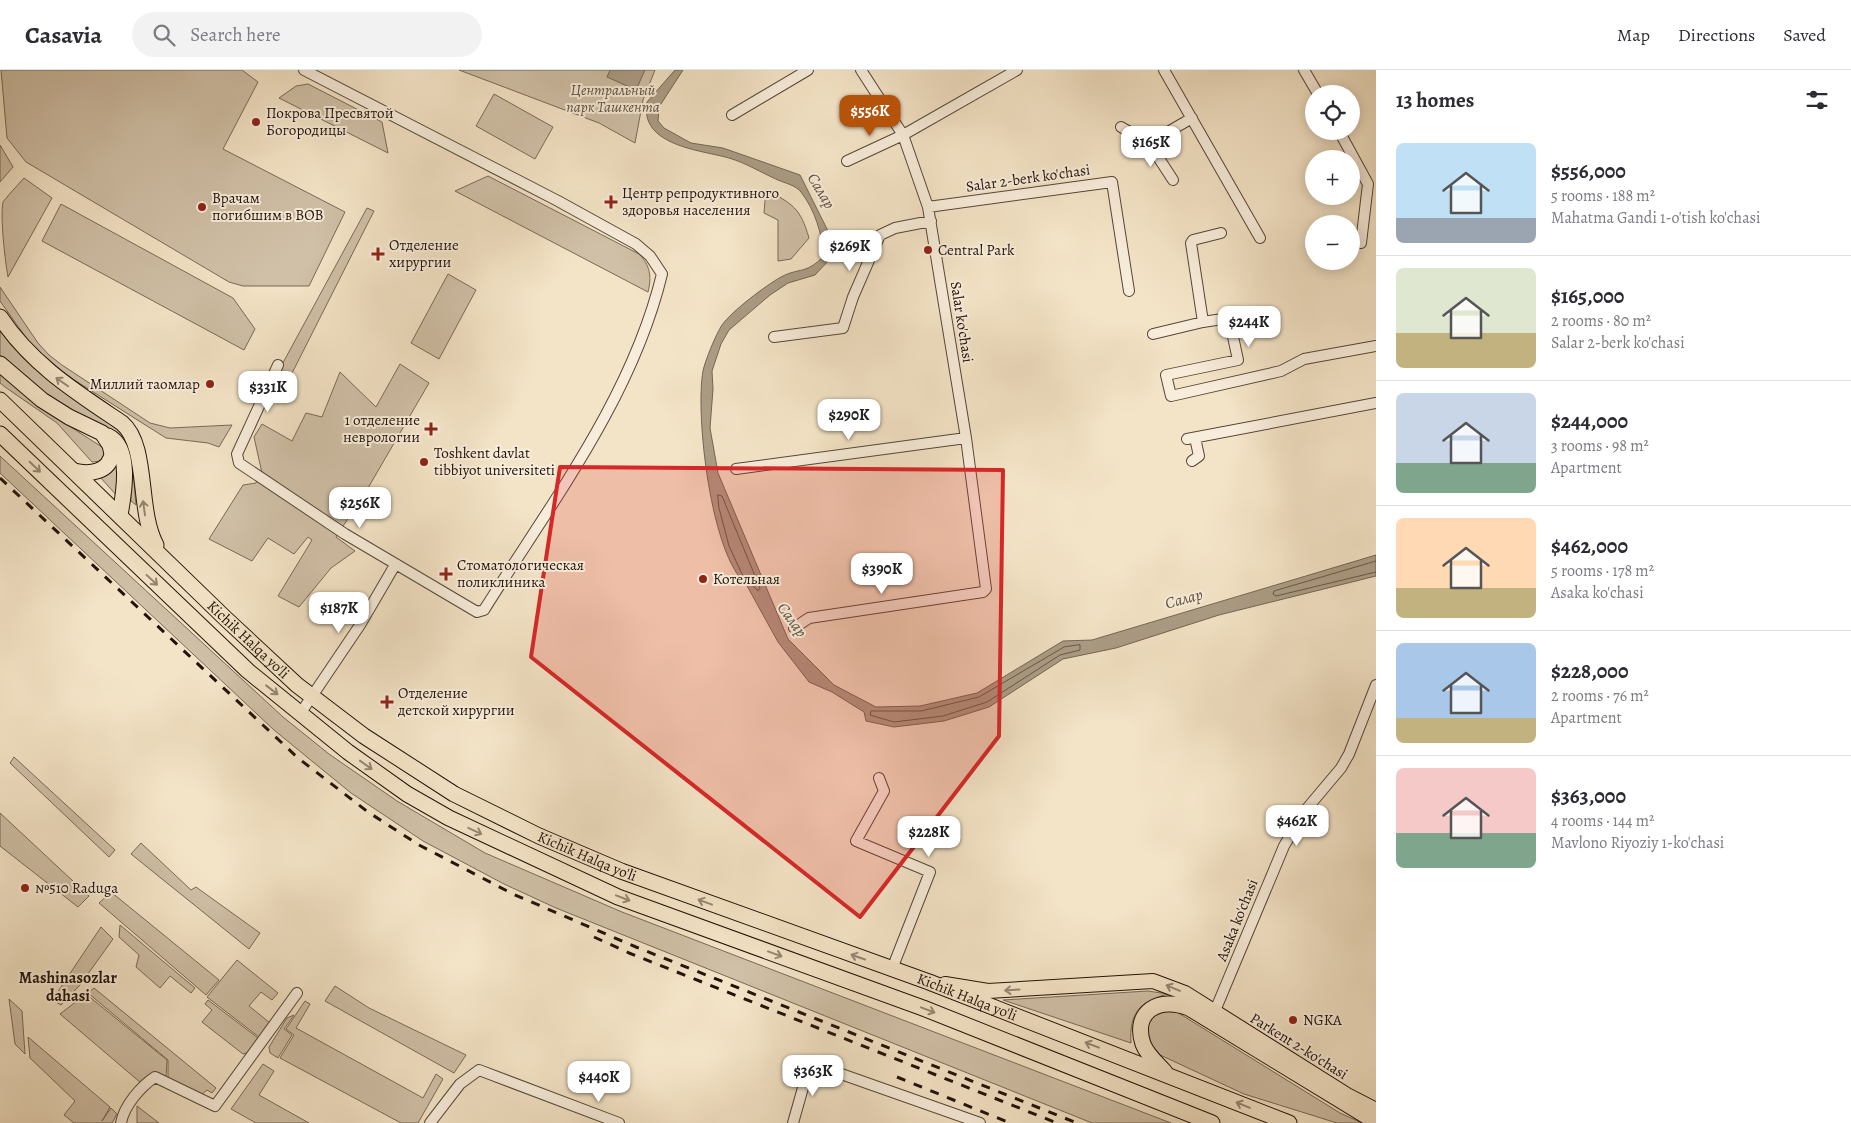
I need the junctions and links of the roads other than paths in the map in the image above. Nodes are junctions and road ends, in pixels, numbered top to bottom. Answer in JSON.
{"nodes":[{"id":1,"x":304,"y":70,"type":"edge"},
{"id":2,"x":808,"y":70,"type":"edge"},
{"id":3,"x":861,"y":70,"type":"edge"},
{"id":4,"x":1164,"y":70,"type":"edge"},
{"id":5,"x":1304,"y":70,"type":"edge"},
{"id":6,"x":1011,"y":72,"type":"edge"},
{"id":7,"x":1313,"y":85,"type":"edge"},
{"id":8,"x":732,"y":115,"type":"dead end"},
{"id":9,"x":1192,"y":118,"type":"junction"},
{"id":10,"x":1122,"y":127,"type":"dead end"},
{"id":11,"x":903,"y":135,"type":"junction"},
{"id":12,"x":1344,"y":140,"type":"edge"},
{"id":13,"x":1149,"y":143,"type":"junction"},
{"id":14,"x":847,"y":161,"type":"dead end"},
{"id":15,"x":1173,"y":180,"type":"dead end"},
{"id":16,"x":928,"y":206,"type":"junction"},
{"id":17,"x":931,"y":221,"type":"junction"},
{"id":18,"x":1221,"y":233,"type":"dead end"},
{"id":19,"x":1260,"y":238,"type":"dead end"},
{"id":20,"x":1360,"y":243,"type":"dead end"},
{"id":21,"x":1129,"y":291,"type":"dead end"},
{"id":22,"x":0,"y":317,"type":"edge"},
{"id":23,"x":1203,"y":322,"type":"junction"},
{"id":24,"x":1153,"y":334,"type":"dead end"},
{"id":25,"x":774,"y":337,"type":"dead end"},
{"id":26,"x":1376,"y":346,"type":"edge"},
{"id":27,"x":1238,"y":360,"type":"junction"},
{"id":28,"x":0,"y":364,"type":"edge"},
{"id":29,"x":278,"y":365,"type":"dead end"},
{"id":30,"x":1243,"y":379,"type":"junction"},
{"id":31,"x":0,"y":400,"type":"edge"},
{"id":32,"x":1376,"y":403,"type":"edge"},
{"id":33,"x":0,"y":434,"type":"edge"},
{"id":34,"x":102,"y":434,"type":"junction"},
{"id":35,"x":966,"y":438,"type":"junction"},
{"id":36,"x":1192,"y":461,"type":"dead end"},
{"id":37,"x":736,"y":469,"type":"dead end"},
{"id":38,"x":74,"y":471,"type":"junction"},
{"id":39,"x":120,"y":515,"type":"junction"},
{"id":40,"x":160,"y":553,"type":"junction"},
{"id":41,"x":395,"y":565,"type":"junction"},
{"id":42,"x":794,"y":628,"type":"dead end"},
{"id":43,"x":1376,"y":685,"type":"edge"},
{"id":44,"x":312,"y":698,"type":"junction"},
{"id":45,"x":300,"y":714,"type":"junction"},
{"id":46,"x":879,"y":778,"type":"dead end"},
{"id":47,"x":892,"y":969,"type":"junction"},
{"id":48,"x":929,"y":982,"type":"junction"},
{"id":49,"x":296,"y":993,"type":"dead end"},
{"id":50,"x":1212,"y":1016,"type":"junction"},
{"id":51,"x":1168,"y":1074,"type":"junction"},
{"id":52,"x":1376,"y":1110,"type":"edge"},
{"id":53,"x":1376,"y":1122,"type":"edge"},
{"id":54,"x":121,"y":1123,"type":"edge"},
{"id":55,"x":430,"y":1123,"type":"edge"},
{"id":56,"x":619,"y":1123,"type":"edge"},
{"id":57,"x":793,"y":1123,"type":"edge"},
{"id":58,"x":980,"y":1123,"type":"edge"},
{"id":59,"x":1212,"y":1123,"type":"edge"},
{"id":60,"x":1289,"y":1123,"type":"edge"}],
"edges":[{"from":1,"to":41,"type":"street"},
{"from":2,"to":8,"type":"street"},
{"from":3,"to":11,"type":"street","name":"Salar ko'chasi"},
{"from":4,"to":9,"type":"street"},
{"from":5,"to":7,"type":"street"},
{"from":6,"to":11,"type":"street"},
{"from":9,"to":13,"type":"street"},
{"from":9,"to":19,"type":"street"},
{"from":10,"to":13,"type":"street"},
{"from":11,"to":14,"type":"street"},
{"from":11,"to":16,"type":"street","name":"Salar ko'chasi"},
{"from":12,"to":20,"type":"street"},
{"from":13,"to":15,"type":"street"},
{"from":16,"to":17,"type":"street","name":"Salar ko'chasi"},
{"from":16,"to":21,"type":"street","name":"Salar 2-berk ko'chasi"},
{"from":17,"to":25,"type":"street"},
{"from":17,"to":35,"type":"street","name":"Salar ko'chasi"},
{"from":18,"to":23,"type":"street"},
{"from":40,"to":22,"type":"highway","one_way":true},
{"from":23,"to":24,"type":"street"},
{"from":23,"to":27,"type":"street"},
{"from":26,"to":30,"type":"street"},
{"from":27,"to":30,"type":"street"},
{"from":27,"to":30,"type":"street"},
{"from":28,"to":34,"type":"highway"},
{"from":29,"to":41,"type":"street"},
{"from":31,"to":38,"type":"highway","name":"Kichik Halqa yo'li"},
{"from":32,"to":36,"type":"street"},
{"from":33,"to":45,"type":"highway","name":"Kichik Halqa yo'li","one_way":true},
{"from":34,"to":38,"type":"highway"},
{"from":34,"to":39,"type":"highway"},
{"from":35,"to":37,"type":"street"},
{"from":35,"to":42,"type":"street","name":"Salar ko'chasi"},
{"from":38,"to":39,"type":"highway","name":"Kichik Halqa yo'li"},
{"from":39,"to":40,"type":"highway","name":"Kichik Halqa yo'li"},
{"from":40,"to":44,"type":"highway","name":"Kichik Halqa yo'li"},
{"from":41,"to":44,"type":"street"},
{"from":43,"to":50,"type":"street","name":"Asaka ko'chasi"},
{"from":44,"to":45,"type":"street"},
{"from":47,"to":44,"type":"highway","name":"Kichik Halqa yo'li","one_way":true},
{"from":45,"to":59,"type":"highway","name":"Kichik Halqa yo'li","one_way":true},
{"from":46,"to":47,"type":"street"},
{"from":47,"to":48,"type":"highway","name":"Kichik Halqa yo'li"},
{"from":50,"to":48,"type":"main road","name":"Parkent 2-ko'chasi","one_way":true},
{"from":51,"to":48,"type":"highway","name":"Kichik Halqa yo'li","one_way":true},
{"from":49,"to":54,"type":"street"},
{"from":50,"to":51,"type":"highway"},
{"from":50,"to":52,"type":"main road","name":"Parkent 2-ko'chasi"},
{"from":50,"to":53,"type":"highway"},
{"from":60,"to":51,"type":"highway","name":"Kichik Halqa yo'li","one_way":true},
{"from":55,"to":56,"type":"street"},
{"from":57,"to":58,"type":"street"}]}
